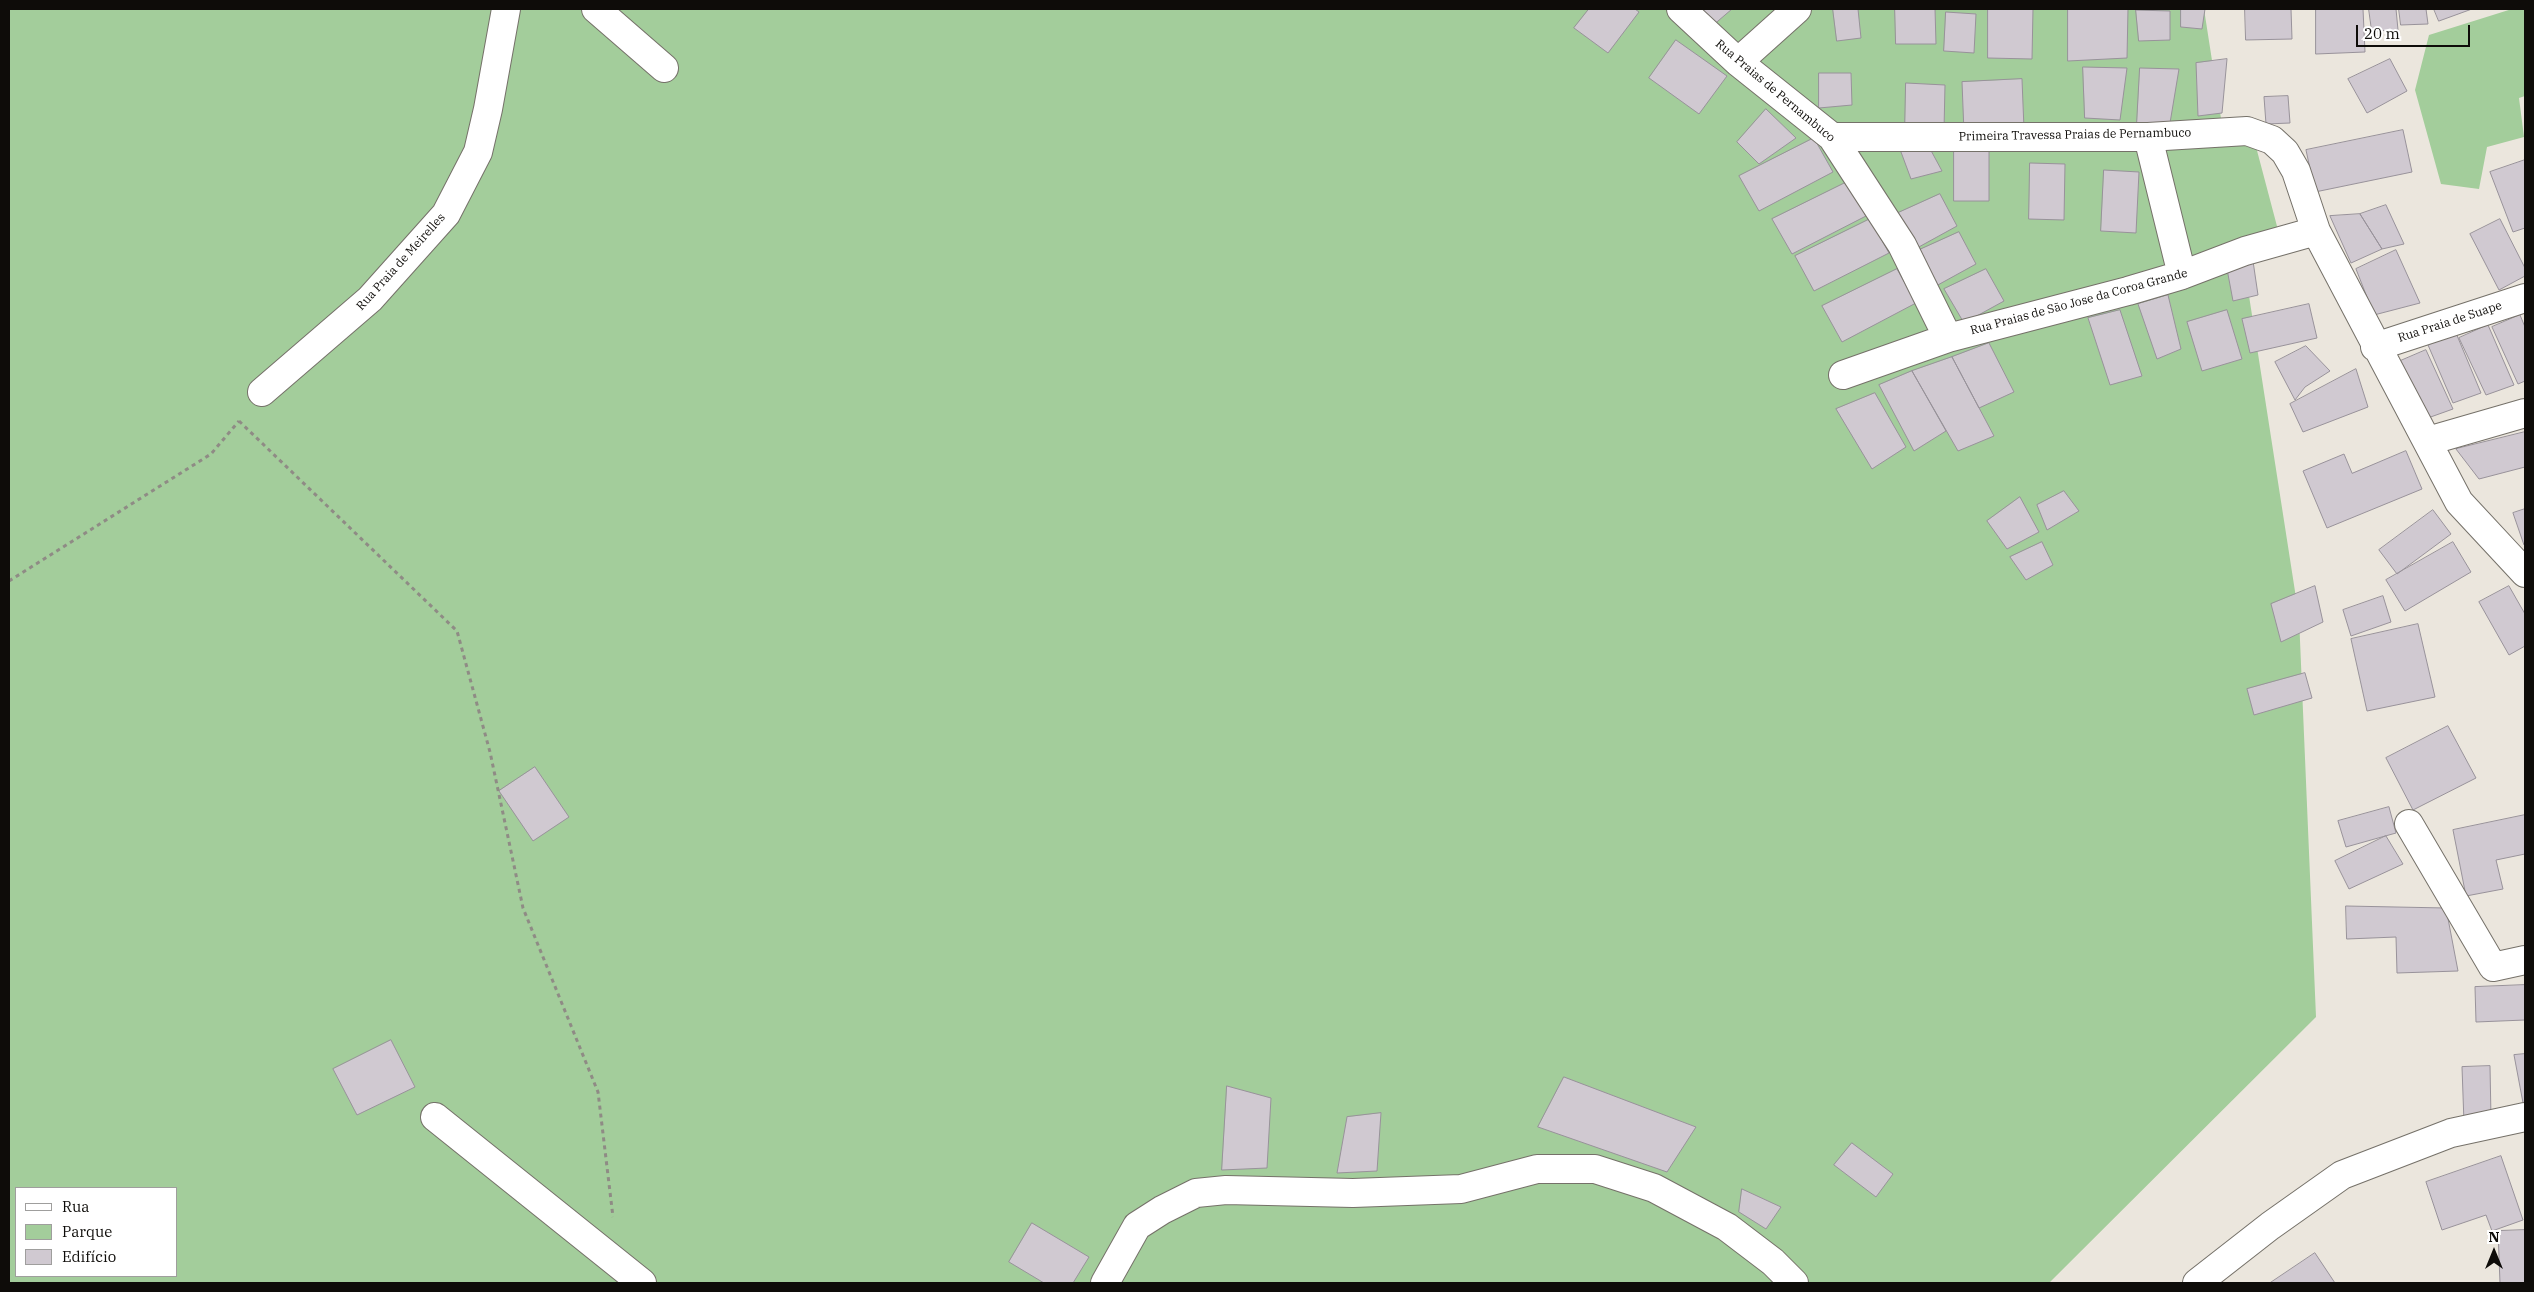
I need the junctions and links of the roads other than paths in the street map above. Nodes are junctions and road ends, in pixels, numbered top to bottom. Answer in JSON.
{"nodes":[{"id":1,"x":506,"y":9,"type":"edge"},
{"id":2,"x":596,"y":9,"type":"edge"},
{"id":3,"x":1681,"y":9,"type":"edge"},
{"id":4,"x":1797,"y":9,"type":"edge"},
{"id":5,"x":1738,"y":62,"type":"junction"},
{"id":6,"x":664,"y":68,"type":"dead end"},
{"id":7,"x":1832,"y":137,"type":"junction"},
{"id":8,"x":2148,"y":137,"type":"junction"},
{"id":9,"x":2316,"y":231,"type":"junction"},
{"id":10,"x":2182,"y":275,"type":"junction"},
{"id":11,"x":2525,"y":298,"type":"edge"},
{"id":12,"x":1948,"y":338,"type":"junction"},
{"id":13,"x":2375,"y":347,"type":"junction"},
{"id":14,"x":1843,"y":375,"type":"dead end"},
{"id":15,"x":262,"y":392,"type":"road end"},
{"id":16,"x":2525,"y":413,"type":"edge"},
{"id":17,"x":2428,"y":441,"type":"junction"},
{"id":18,"x":2525,"y":573,"type":"edge"},
{"id":19,"x":2409,"y":824,"type":"dead end"},
{"id":20,"x":2525,"y":960,"type":"edge"},
{"id":21,"x":435,"y":1117,"type":"dead end"},
{"id":22,"x":2525,"y":1117,"type":"edge"},
{"id":23,"x":617,"y":1274,"type":"edge"},
{"id":24,"x":642,"y":1283,"type":"edge"},
{"id":25,"x":1105,"y":1283,"type":"edge"},
{"id":26,"x":1794,"y":1283,"type":"edge"},
{"id":27,"x":2197,"y":1283,"type":"edge"}],
"edges":[{"from":1,"to":15,"type":"street","name":"Rua Praia de Meirelles"},
{"from":2,"to":6,"type":"street"},
{"from":3,"to":5,"type":"street","name":"Rua Praias de Pernambuco"},
{"from":4,"to":5,"type":"street"},
{"from":5,"to":7,"type":"street","name":"Rua Praias de Pernambuco"},
{"from":7,"to":8,"type":"street","name":"Primeira Travessa Praias de Pernambuco"},
{"from":7,"to":12,"type":"street","name":"Rua Praias de Pernambuco"},
{"from":8,"to":9,"type":"street","name":"Primeira Travessa Praias de Pernambuco"},
{"from":8,"to":10,"type":"street"},
{"from":9,"to":10,"type":"street","name":"Rua Praias de São Jose da Coroa Grande"},
{"from":9,"to":13,"type":"street"},
{"from":10,"to":12,"type":"street","name":"Rua Praias de São Jose da Coroa Grande"},
{"from":11,"to":13,"type":"street","name":"Rua Praia de Suape"},
{"from":12,"to":14,"type":"street","name":"Rua Praias de São Jose da Coroa Grande"},
{"from":13,"to":17,"type":"street"},
{"from":16,"to":17,"type":"street"},
{"from":17,"to":18,"type":"street"},
{"from":19,"to":20,"type":"street"},
{"from":21,"to":23,"type":"street"},
{"from":22,"to":27,"type":"street"},
{"from":23,"to":24,"type":"street"},
{"from":25,"to":26,"type":"street"}]}
